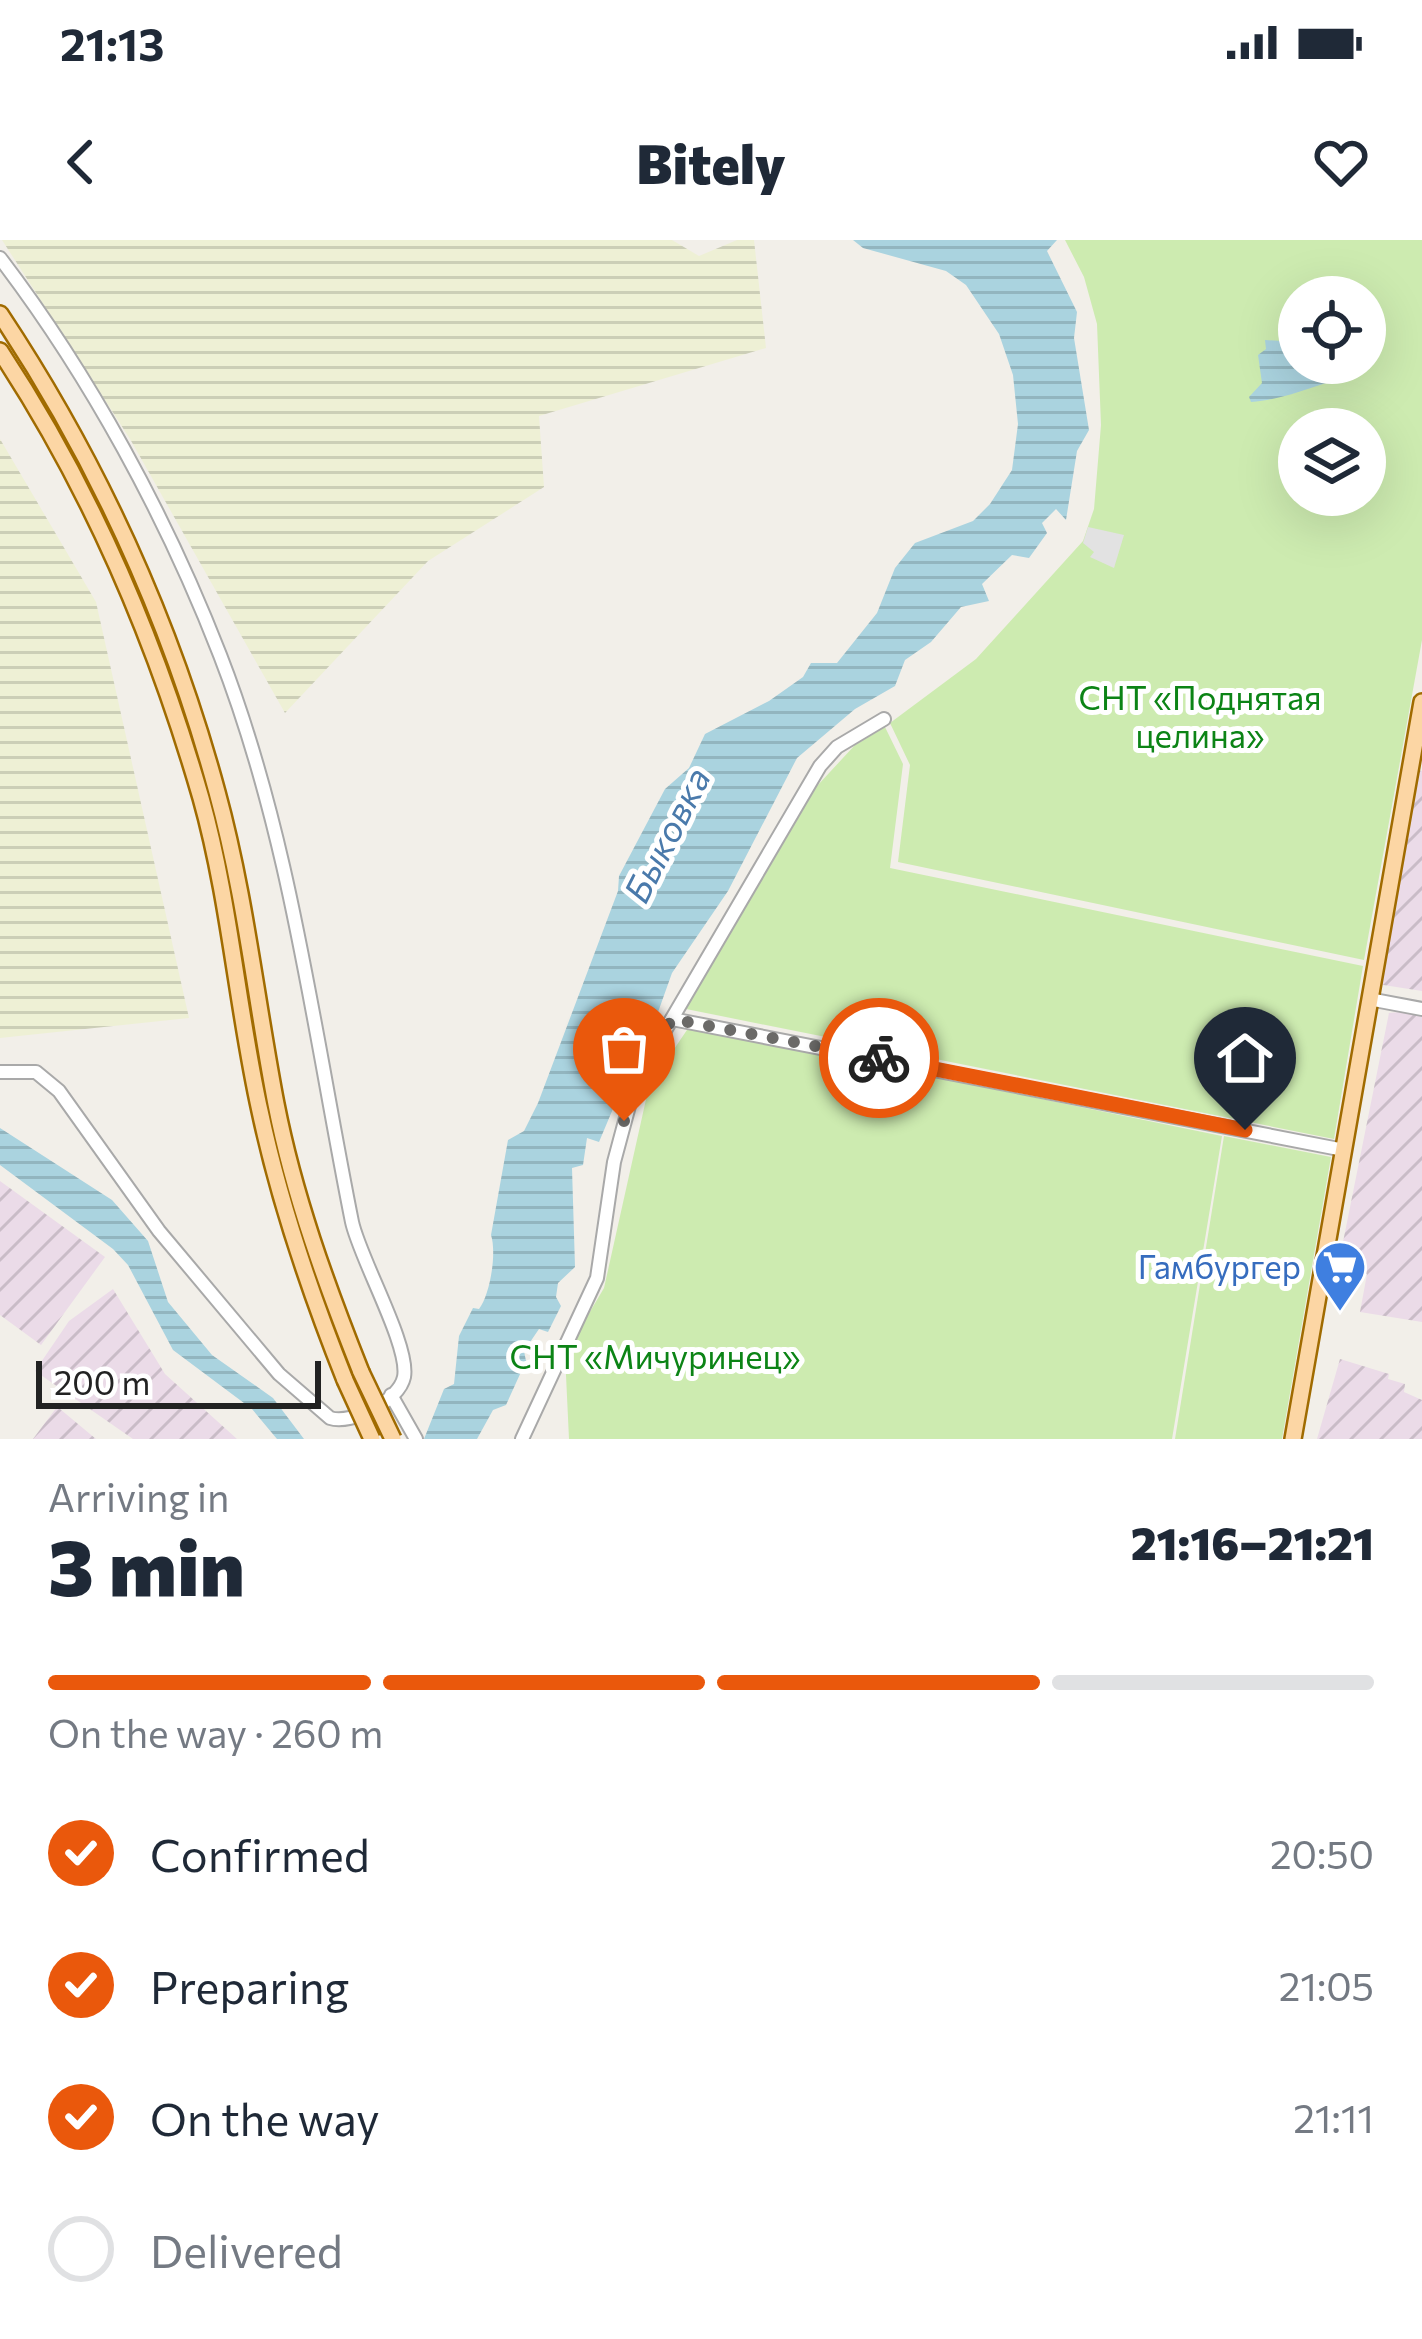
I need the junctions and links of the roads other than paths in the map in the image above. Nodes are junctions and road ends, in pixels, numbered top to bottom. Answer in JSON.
{"nodes":[{"id":1,"x":0,"y":258,"type":"edge"},
{"id":2,"x":0,"y":314,"type":"edge"},
{"id":3,"x":0,"y":351,"type":"edge"},
{"id":4,"x":1422,"y":702,"type":"edge"},
{"id":5,"x":884,"y":719,"type":"dead end"},
{"id":6,"x":1369,"y":999,"type":"junction"},
{"id":7,"x":1422,"y":1009,"type":"edge"},
{"id":8,"x":672,"y":1019,"type":"junction"},
{"id":9,"x":0,"y":1072,"type":"edge"},
{"id":10,"x":1344,"y":1150,"type":"junction"},
{"id":11,"x":391,"y":1395,"type":"junction"},
{"id":12,"x":413,"y":1434,"type":"edge"},
{"id":13,"x":372,"y":1439,"type":"edge"},
{"id":14,"x":393,"y":1439,"type":"edge"},
{"id":15,"x":522,"y":1439,"type":"edge"},
{"id":16,"x":1293,"y":1439,"type":"edge"}],
"edges":[{"from":1,"to":11,"type":"street"},
{"from":2,"to":14,"type":"main road","bridge":true},
{"from":3,"to":13,"type":"main road","bridge":true},
{"from":4,"to":6,"type":"main road"},
{"from":5,"to":8,"type":"street"},
{"from":6,"to":7,"type":"street"},
{"from":6,"to":10,"type":"main road"},
{"from":8,"to":10,"type":"street"},
{"from":8,"to":15,"type":"street"},
{"from":9,"to":11,"type":"street"},
{"from":10,"to":16,"type":"main road"},
{"from":11,"to":12,"type":"street"}]}
